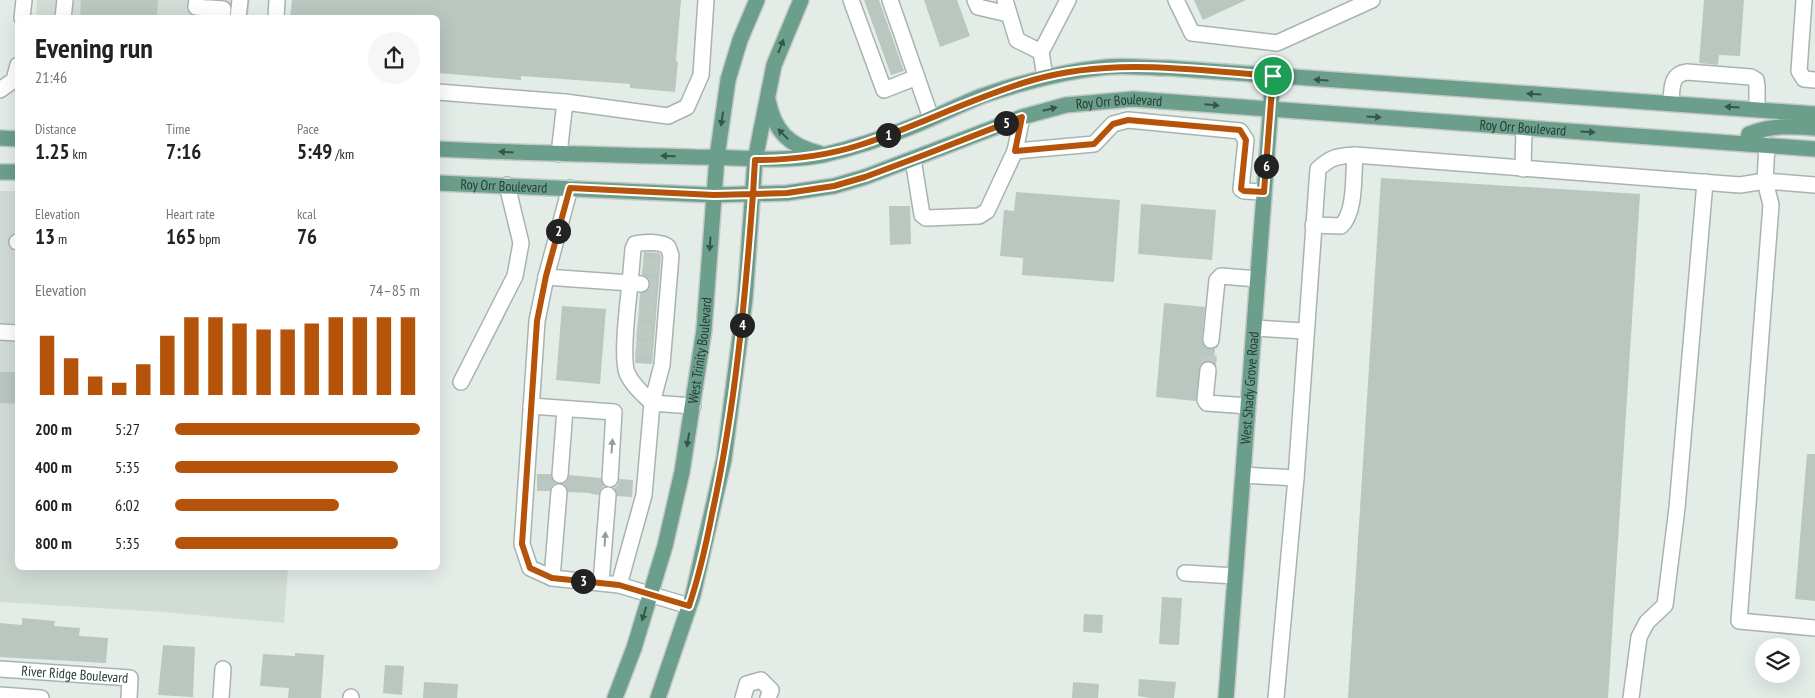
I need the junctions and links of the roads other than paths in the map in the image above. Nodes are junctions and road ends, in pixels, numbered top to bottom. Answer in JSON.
{"nodes":[{"id":1,"x":24,"y":0,"type":"edge"},
{"id":2,"x":65,"y":0,"type":"edge"},
{"id":3,"x":197,"y":0,"type":"edge"},
{"id":4,"x":240,"y":0,"type":"edge"},
{"id":5,"x":277,"y":0,"type":"edge"},
{"id":6,"x":706,"y":0,"type":"edge"},
{"id":7,"x":757,"y":0,"type":"edge"},
{"id":8,"x":800,"y":0,"type":"edge"},
{"id":9,"x":851,"y":0,"type":"edge"},
{"id":10,"x":890,"y":0,"type":"edge"},
{"id":11,"x":975,"y":0,"type":"edge"},
{"id":12,"x":994,"y":0,"type":"edge"},
{"id":13,"x":1000,"y":0,"type":"edge"},
{"id":14,"x":1018,"y":0,"type":"edge"},
{"id":15,"x":1068,"y":0,"type":"edge"},
{"id":16,"x":1176,"y":0,"type":"edge"},
{"id":17,"x":1372,"y":0,"type":"edge"},
{"id":18,"x":1804,"y":0,"type":"edge"},
{"id":19,"x":1008,"y":5,"type":"edge"},
{"id":20,"x":22,"y":15,"type":"edge"},
{"id":21,"x":63,"y":15,"type":"edge"},
{"id":22,"x":222,"y":15,"type":"edge"},
{"id":23,"x":238,"y":15,"type":"edge"},
{"id":24,"x":276,"y":15,"type":"edge"},
{"id":25,"x":1041,"y":52,"type":"junction"},
{"id":26,"x":15,"y":76,"type":"edge"},
{"id":27,"x":1273,"y":76,"type":"junction"},
{"id":28,"x":917,"y":77,"type":"junction"},
{"id":29,"x":1045,"y":77,"type":"junction"},
{"id":30,"x":1815,"y":80,"type":"edge"},
{"id":31,"x":0,"y":90,"type":"edge"},
{"id":32,"x":440,"y":92,"type":"edge"},
{"id":33,"x":767,"y":93,"type":"junction"},
{"id":34,"x":565,"y":102,"type":"junction"},
{"id":35,"x":1671,"y":103,"type":"junction"},
{"id":36,"x":1757,"y":109,"type":"junction"},
{"id":37,"x":1271,"y":110,"type":"junction"},
{"id":38,"x":1815,"y":114,"type":"edge"},
{"id":39,"x":1022,"y":117,"type":"junction"},
{"id":40,"x":931,"y":118,"type":"junction"},
{"id":41,"x":1524,"y":128,"type":"junction"},
{"id":42,"x":1815,"y":128,"type":"edge"},
{"id":43,"x":0,"y":138,"type":"edge"},
{"id":44,"x":15,"y":138,"type":"edge"},
{"id":45,"x":1747,"y":143,"type":"junction"},
{"id":46,"x":1767,"y":145,"type":"junction"},
{"id":47,"x":440,"y":149,"type":"edge"},
{"id":48,"x":1815,"y":149,"type":"edge"},
{"id":49,"x":1015,"y":151,"type":"junction"},
{"id":50,"x":559,"y":154,"type":"junction"},
{"id":51,"x":823,"y":154,"type":"junction"},
{"id":52,"x":1355,"y":155,"type":"junction"},
{"id":53,"x":717,"y":157,"type":"junction"},
{"id":54,"x":913,"y":159,"type":"junction"},
{"id":55,"x":755,"y":160,"type":"junction"},
{"id":56,"x":1523,"y":169,"type":"junction"},
{"id":57,"x":0,"y":172,"type":"edge"},
{"id":58,"x":15,"y":172,"type":"edge"},
{"id":59,"x":1765,"y":181,"type":"junction"},
{"id":60,"x":1705,"y":182,"type":"junction"},
{"id":61,"x":440,"y":183,"type":"edge"},
{"id":62,"x":507,"y":184,"type":"junction"},
{"id":63,"x":1815,"y":185,"type":"edge"},
{"id":64,"x":570,"y":188,"type":"junction"},
{"id":65,"x":1264,"y":192,"type":"junction"},
{"id":66,"x":753,"y":194,"type":"junction"},
{"id":67,"x":714,"y":195,"type":"junction"},
{"id":68,"x":1313,"y":225,"type":"junction"},
{"id":69,"x":546,"y":276,"type":"junction"},
{"id":70,"x":1258,"y":279,"type":"junction"},
{"id":71,"x":634,"y":297,"type":"junction"},
{"id":72,"x":1254,"y":328,"type":"junction"},
{"id":73,"x":1306,"y":331,"type":"junction"},
{"id":74,"x":0,"y":332,"type":"edge"},
{"id":75,"x":15,"y":333,"type":"edge"},
{"id":76,"x":1211,"y":340,"type":"tunnel mouth"},
{"id":77,"x":1208,"y":370,"type":"tunnel mouth"},
{"id":78,"x":462,"y":382,"type":"dead end"},
{"id":79,"x":652,"y":403,"type":"junction"},
{"id":80,"x":531,"y":406,"type":"junction"},
{"id":81,"x":693,"y":406,"type":"junction"},
{"id":82,"x":1248,"y":406,"type":"junction"},
{"id":83,"x":565,"y":409,"type":"junction"},
{"id":84,"x":560,"y":475,"type":"dead end"},
{"id":85,"x":1243,"y":475,"type":"junction"},
{"id":86,"x":1296,"y":478,"type":"junction"},
{"id":87,"x":610,"y":479,"type":"dead end"},
{"id":88,"x":559,"y":492,"type":"dead end"},
{"id":89,"x":608,"y":495,"type":"dead end"},
{"id":90,"x":1185,"y":572,"type":"dead end"},
{"id":91,"x":1235,"y":576,"type":"junction"},
{"id":92,"x":552,"y":578,"type":"junction"},
{"id":93,"x":601,"y":583,"type":"junction"},
{"id":94,"x":619,"y":585,"type":"junction"},
{"id":95,"x":651,"y":593,"type":"junction"},
{"id":96,"x":689,"y":606,"type":"junction"},
{"id":97,"x":1815,"y":628,"type":"edge"},
{"id":98,"x":0,"y":669,"type":"edge"},
{"id":99,"x":223,"y":670,"type":"dead end"},
{"id":100,"x":0,"y":695,"type":"edge"},
{"id":101,"x":40,"y":698,"type":"edge"},
{"id":102,"x":129,"y":698,"type":"edge"},
{"id":103,"x":221,"y":698,"type":"edge"},
{"id":104,"x":615,"y":698,"type":"edge"},
{"id":105,"x":658,"y":698,"type":"edge"},
{"id":106,"x":743,"y":698,"type":"edge"},
{"id":107,"x":768,"y":698,"type":"edge"},
{"id":108,"x":1226,"y":698,"type":"edge"},
{"id":109,"x":1276,"y":698,"type":"edge"},
{"id":110,"x":1632,"y":698,"type":"edge"}],
"edges":[{"from":1,"to":20,"type":"street"},
{"from":2,"to":21,"type":"street"},
{"from":3,"to":22,"type":"street"},
{"from":4,"to":23,"type":"street"},
{"from":5,"to":24,"type":"street"},
{"from":6,"to":34,"type":"street"},
{"from":7,"to":53,"type":"main road","name":"West Trinity Boulevard","one_way":true},
{"from":33,"to":8,"type":"main road","one_way":true},
{"from":9,"to":28,"type":"street"},
{"from":10,"to":28,"type":"street"},
{"from":11,"to":19,"type":"street"},
{"from":12,"to":19,"type":"street"},
{"from":13,"to":19,"type":"street"},
{"from":14,"to":19,"type":"street"},
{"from":15,"to":25,"type":"street"},
{"from":16,"to":17,"type":"street"},
{"from":18,"to":30,"type":"street"},
{"from":19,"to":25,"type":"street"},
{"from":25,"to":29,"type":"street"},
{"from":26,"to":31,"type":"street"},
{"from":27,"to":29,"type":"main road"},
{"from":35,"to":27,"type":"main road","one_way":true},
{"from":27,"to":37,"type":"main road","name":"West Shady Grove Road"},
{"from":28,"to":40,"type":"street"},
{"from":29,"to":40,"type":"main road"},
{"from":32,"to":34,"type":"street"},
{"from":51,"to":33,"type":"main road","one_way":true},
{"from":33,"to":55,"type":"main road"},
{"from":34,"to":50,"type":"street"},
{"from":36,"to":35,"type":"main road","one_way":true},
{"from":35,"to":36,"type":"street"},
{"from":36,"to":38,"type":"main road"},
{"from":39,"to":37,"type":"main road","name":"Roy Orr Boulevard","one_way":true},
{"from":37,"to":41,"type":"main road","name":"Roy Orr Boulevard","one_way":true},
{"from":37,"to":65,"type":"main road","name":"West Shady Grove Road"},
{"from":39,"to":49,"type":"street"},
{"from":39,"to":54,"type":"main road","name":"Roy Orr Boulevard"},
{"from":40,"to":51,"type":"main road"},
{"from":41,"to":45,"type":"main road","name":"Roy Orr Boulevard","one_way":true},
{"from":41,"to":56,"type":"street"},
{"from":42,"to":45,"type":"main road"},
{"from":43,"to":44,"type":"main road"},
{"from":45,"to":46,"type":"main road","name":"Roy Orr Boulevard"},
{"from":46,"to":48,"type":"main road","name":"Roy Orr Boulevard"},
{"from":46,"to":59,"type":"street"},
{"from":50,"to":47,"type":"main road","one_way":true},
{"from":49,"to":54,"type":"street"},
{"from":49,"to":65,"type":"street"},
{"from":53,"to":50,"type":"main road","one_way":true},
{"from":51,"to":55,"type":"main road"},
{"from":52,"to":56,"type":"street"},
{"from":52,"to":68,"type":"street"},
{"from":52,"to":68,"type":"street"},
{"from":53,"to":55,"type":"main road"},
{"from":53,"to":67,"type":"main road","name":"West Trinity Boulevard"},
{"from":54,"to":66,"type":"main road","name":"Roy Orr Boulevard"},
{"from":55,"to":66,"type":"main road"},
{"from":56,"to":60,"type":"street"},
{"from":57,"to":58,"type":"main road"},
{"from":59,"to":60,"type":"street"},
{"from":59,"to":63,"type":"street"},
{"from":59,"to":97,"type":"street"},
{"from":60,"to":110,"type":"street"},
{"from":61,"to":62,"type":"main road","name":"Roy Orr Boulevard"},
{"from":62,"to":64,"type":"main road","name":"Roy Orr Boulevard"},
{"from":62,"to":78,"type":"street"},
{"from":64,"to":67,"type":"main road","name":"Roy Orr Boulevard"},
{"from":64,"to":69,"type":"street"},
{"from":65,"to":70,"type":"main road","name":"West Shady Grove Road"},
{"from":66,"to":67,"type":"main road","name":"Roy Orr Boulevard"},
{"from":66,"to":96,"type":"main road"},
{"from":67,"to":81,"type":"main road","name":"West Trinity Boulevard","one_way":true},
{"from":68,"to":73,"type":"street"},
{"from":69,"to":71,"type":"street"},
{"from":69,"to":80,"type":"street"},
{"from":70,"to":72,"type":"main road","name":"West Shady Grove Road"},
{"from":70,"to":76,"type":"street"},
{"from":71,"to":79,"type":"street"},
{"from":71,"to":79,"type":"street"},
{"from":72,"to":73,"type":"street"},
{"from":72,"to":82,"type":"main road","name":"West Shady Grove Road"},
{"from":73,"to":86,"type":"street"},
{"from":74,"to":75,"type":"street"},
{"from":77,"to":82,"type":"street"},
{"from":79,"to":81,"type":"street"},
{"from":79,"to":94,"type":"street"},
{"from":80,"to":83,"type":"street"},
{"from":80,"to":92,"type":"street"},
{"from":81,"to":95,"type":"main road","name":"West Trinity Boulevard","one_way":true},
{"from":82,"to":85,"type":"main road","name":"West Shady Grove Road"},
{"from":83,"to":84,"type":"street"},
{"from":87,"to":83,"type":"street","one_way":true},
{"from":85,"to":86,"type":"street"},
{"from":85,"to":91,"type":"main road","name":"West Shady Grove Road"},
{"from":86,"to":109,"type":"street"},
{"from":88,"to":92,"type":"street"},
{"from":93,"to":89,"type":"street","one_way":true},
{"from":90,"to":91,"type":"street"},
{"from":91,"to":108,"type":"main road","name":"West Shady Grove Road"},
{"from":92,"to":93,"type":"street"},
{"from":93,"to":94,"type":"street"},
{"from":94,"to":95,"type":"street"},
{"from":95,"to":96,"type":"street"},
{"from":95,"to":104,"type":"main road","name":"West Trinity Boulevard","one_way":true},
{"from":96,"to":105,"type":"main road"},
{"from":98,"to":102,"type":"street","name":"River Ridge Boulevard"},
{"from":99,"to":103,"type":"street"},
{"from":100,"to":101,"type":"street","name":"River Ridge Boulevard"},
{"from":106,"to":107,"type":"street"}]}
